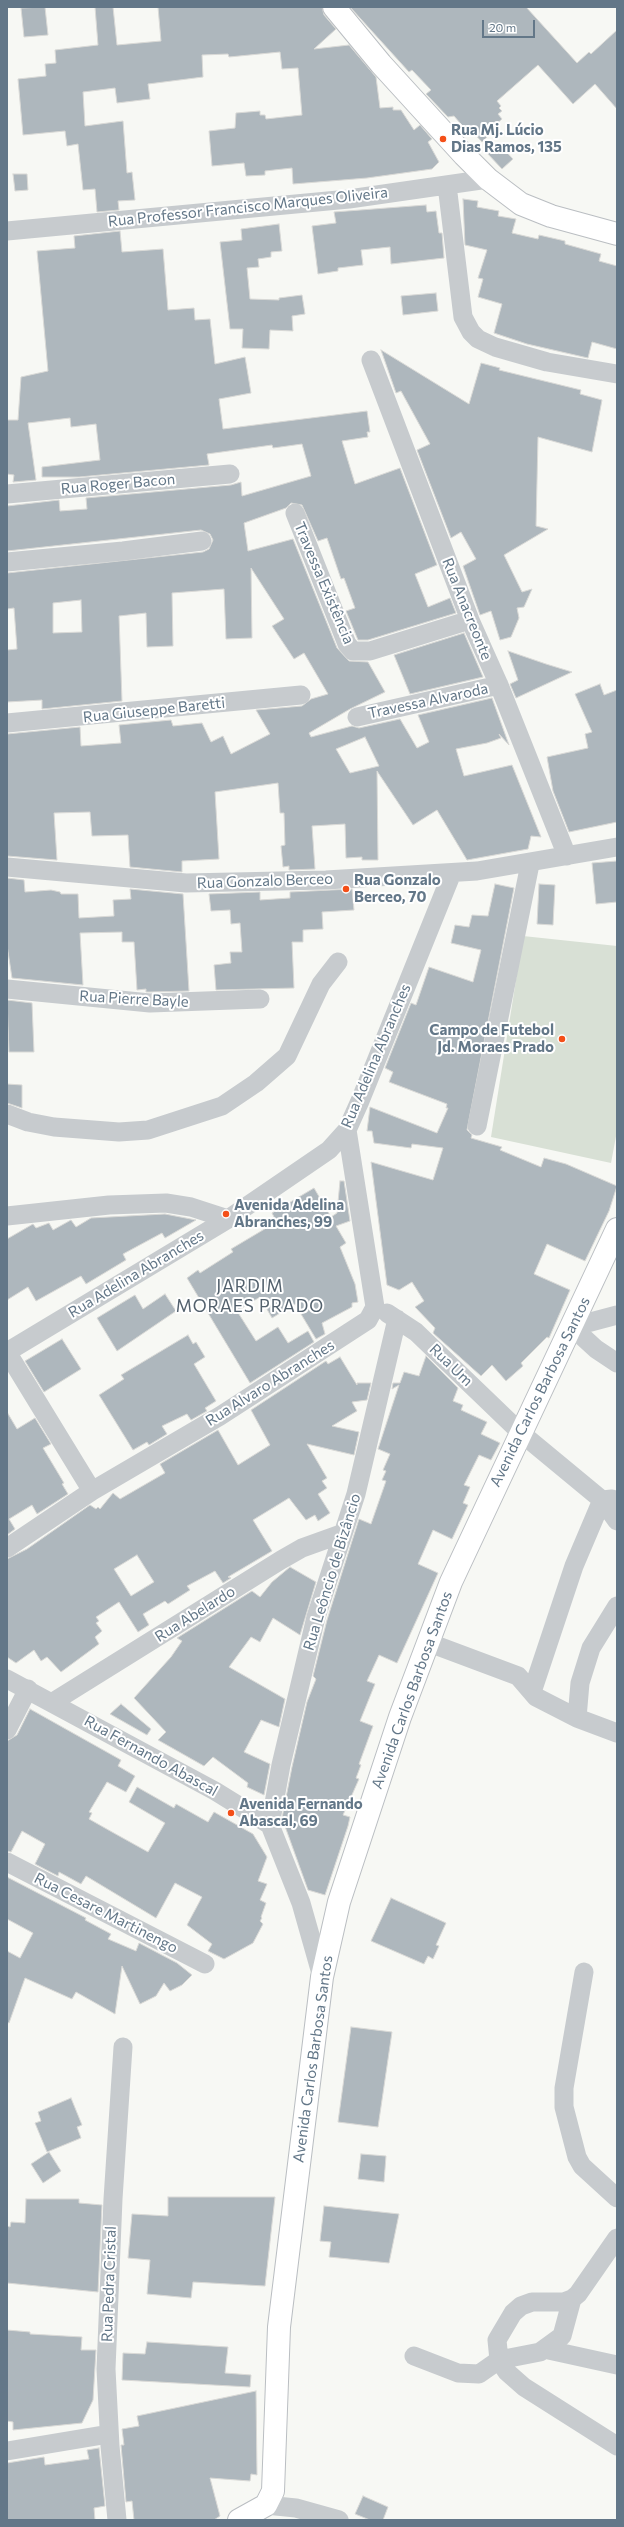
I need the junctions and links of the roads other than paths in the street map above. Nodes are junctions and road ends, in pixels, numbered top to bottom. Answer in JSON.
{"nodes":[{"id":1,"x":334,"y":7,"type":"edge"},
{"id":2,"x":488,"y":179,"type":"junction"},
{"id":3,"x":447,"y":185,"type":"junction"},
{"id":4,"x":7,"y":231,"type":"edge"},
{"id":5,"x":617,"y":234,"type":"edge"},
{"id":6,"x":371,"y":360,"type":"dead end"},
{"id":7,"x":617,"y":374,"type":"edge"},
{"id":8,"x":230,"y":474,"type":"dead end"},
{"id":9,"x":7,"y":494,"type":"edge"},
{"id":10,"x":295,"y":513,"type":"dead end"},
{"id":11,"x":202,"y":541,"type":"dead end"},
{"id":12,"x":7,"y":562,"type":"edge"},
{"id":13,"x":470,"y":620,"type":"junction"},
{"id":14,"x":499,"y":685,"type":"junction"},
{"id":15,"x":301,"y":695,"type":"dead end"},
{"id":16,"x":357,"y":717,"type":"dead end"},
{"id":17,"x":7,"y":723,"type":"edge"},
{"id":18,"x":617,"y":847,"type":"edge"},
{"id":19,"x":567,"y":856,"type":"junction"},
{"id":20,"x":530,"y":864,"type":"junction"},
{"id":21,"x":7,"y":867,"type":"edge"},
{"id":22,"x":452,"y":873,"type":"junction"},
{"id":23,"x":338,"y":962,"type":"dead end"},
{"id":24,"x":7,"y":988,"type":"edge"},
{"id":25,"x":260,"y":999,"type":"dead end"},
{"id":26,"x":7,"y":1114,"type":"edge"},
{"id":27,"x":477,"y":1126,"type":"dead end"},
{"id":28,"x":347,"y":1130,"type":"junction"},
{"id":29,"x":7,"y":1216,"type":"edge"},
{"id":30,"x":228,"y":1219,"type":"junction"},
{"id":31,"x":617,"y":1229,"type":"edge"},
{"id":32,"x":375,"y":1307,"type":"junction"},
{"id":33,"x":617,"y":1315,"type":"edge"},
{"id":34,"x":397,"y":1319,"type":"junction"},
{"id":35,"x":572,"y":1327,"type":"junction"},
{"id":36,"x":7,"y":1352,"type":"edge"},
{"id":37,"x":617,"y":1363,"type":"edge"},
{"id":38,"x":521,"y":1433,"type":"junction"},
{"id":39,"x":92,"y":1491,"type":"junction"},
{"id":40,"x":610,"y":1500,"type":"edge"},
{"id":41,"x":617,"y":1521,"type":"edge"},
{"id":42,"x":341,"y":1534,"type":"junction"},
{"id":43,"x":7,"y":1548,"type":"edge"},
{"id":44,"x":617,"y":1606,"type":"edge"},
{"id":45,"x":427,"y":1642,"type":"junction"},
{"id":46,"x":7,"y":1678,"type":"edge"},
{"id":47,"x":28,"y":1689,"type":"junction"},
{"id":48,"x":532,"y":1692,"type":"junction"},
{"id":49,"x":53,"y":1702,"type":"junction"},
{"id":50,"x":578,"y":1718,"type":"junction"},
{"id":51,"x":7,"y":1730,"type":"edge"},
{"id":52,"x":617,"y":1733,"type":"edge"},
{"id":53,"x":270,"y":1825,"type":"junction"},
{"id":54,"x":7,"y":1862,"type":"edge"},
{"id":55,"x":320,"y":1943,"type":"junction"},
{"id":56,"x":205,"y":1964,"type":"dead end"},
{"id":57,"x":584,"y":1972,"type":"dead end"},
{"id":58,"x":124,"y":2047,"type":"dead end"},
{"id":59,"x":617,"y":2198,"type":"edge"},
{"id":60,"x":617,"y":2238,"type":"edge"},
{"id":61,"x":572,"y":2300,"type":"junction"},
{"id":62,"x":544,"y":2349,"type":"junction"},
{"id":63,"x":414,"y":2356,"type":"dead end"},
{"id":64,"x":499,"y":2360,"type":"junction"},
{"id":65,"x":617,"y":2365,"type":"edge"},
{"id":66,"x":109,"y":2434,"type":"junction"},
{"id":67,"x":617,"y":2446,"type":"edge"},
{"id":68,"x":7,"y":2451,"type":"edge"},
{"id":69,"x":269,"y":2498,"type":"junction"},
{"id":70,"x":117,"y":2520,"type":"edge"},
{"id":71,"x":239,"y":2520,"type":"edge"},
{"id":72,"x":339,"y":2520,"type":"edge"}],
"edges":[{"from":1,"to":2,"type":"main road"},
{"from":2,"to":3,"type":"street","name":"Rua Professor Francisco Marques Oliveira"},
{"from":2,"to":5,"type":"main road"},
{"from":3,"to":4,"type":"street","name":"Rua Professor Francisco Marques Oliveira"},
{"from":3,"to":7,"type":"street"},
{"from":6,"to":13,"type":"street","name":"Rua Anacreonte"},
{"from":8,"to":9,"type":"street","name":"Rua Roger Bacon"},
{"from":10,"to":13,"type":"street","name":"Travessa Existência"},
{"from":11,"to":12,"type":"street"},
{"from":13,"to":14,"type":"street","name":"Rua Anacreonte"},
{"from":14,"to":16,"type":"street","name":"Travessa Alvaroda"},
{"from":14,"to":19,"type":"street","name":"Rua Anacreonte"},
{"from":15,"to":17,"type":"street","name":"Rua Giuseppe Baretti"},
{"from":18,"to":19,"type":"street","name":"Rua Gonzalo Berceo"},
{"from":19,"to":20,"type":"street","name":"Rua Gonzalo Berceo"},
{"from":20,"to":22,"type":"street","name":"Rua Gonzalo Berceo"},
{"from":20,"to":27,"type":"street"},
{"from":21,"to":22,"type":"street","name":"Rua Gonzalo Berceo"},
{"from":22,"to":28,"type":"street","name":"Rua Adelina Abranches"},
{"from":23,"to":26,"type":"street"},
{"from":24,"to":25,"type":"street","name":"Rua Pierre Bayle"},
{"from":28,"to":30,"type":"street","name":"Rua Adelina Abranches"},
{"from":28,"to":32,"type":"street"},
{"from":29,"to":30,"type":"street"},
{"from":30,"to":36,"type":"street","name":"Rua Adelina Abranches"},
{"from":31,"to":35,"type":"main road","name":"Avenida Carlos Barbosa Santos"},
{"from":32,"to":34,"type":"street","name":"Rua Um"},
{"from":32,"to":39,"type":"street","name":"Rua Alvaro Abranches"},
{"from":33,"to":35,"type":"street"},
{"from":34,"to":38,"type":"street","name":"Rua Um"},
{"from":34,"to":42,"type":"street","name":"Rua Leôncio de Bizâncio"},
{"from":35,"to":37,"type":"street"},
{"from":35,"to":38,"type":"main road","name":"Avenida Carlos Barbosa Santos"},
{"from":36,"to":39,"type":"street"},
{"from":38,"to":40,"type":"street","name":"Rua Um"},
{"from":38,"to":45,"type":"main road","name":"Avenida Carlos Barbosa Santos"},
{"from":39,"to":43,"type":"street","name":"Rua Alvaro Abranches"},
{"from":40,"to":41,"type":"street","name":"Rua Um"},
{"from":40,"to":48,"type":"street"},
{"from":42,"to":49,"type":"street","name":"Rua Abelardo"},
{"from":42,"to":53,"type":"street","name":"Rua Leôncio de Bizâncio"},
{"from":44,"to":50,"type":"street"},
{"from":45,"to":48,"type":"street"},
{"from":45,"to":55,"type":"main road","name":"Avenida Carlos Barbosa Santos"},
{"from":46,"to":47,"type":"street","name":"Rua Fernando Abascal"},
{"from":47,"to":49,"type":"street","name":"Rua Fernando Abascal"},
{"from":47,"to":51,"type":"street"},
{"from":48,"to":50,"type":"street"},
{"from":49,"to":53,"type":"street","name":"Rua Fernando Abascal"},
{"from":50,"to":52,"type":"street"},
{"from":53,"to":55,"type":"street"},
{"from":54,"to":56,"type":"street","name":"Rua Cesare Martinengo"},
{"from":55,"to":69,"type":"main road","name":"Avenida Carlos Barbosa Santos"},
{"from":57,"to":59,"type":"street"},
{"from":58,"to":66,"type":"street","name":"Rua Pedra Cristal"},
{"from":60,"to":61,"type":"street"},
{"from":61,"to":62,"type":"street"},
{"from":61,"to":64,"type":"street"},
{"from":62,"to":64,"type":"street"},
{"from":62,"to":65,"type":"street"},
{"from":63,"to":64,"type":"street"},
{"from":64,"to":67,"type":"street"},
{"from":66,"to":68,"type":"street"},
{"from":66,"to":70,"type":"street","name":"Rua Pedra Cristal"},
{"from":69,"to":71,"type":"main road"},
{"from":69,"to":72,"type":"street"}]}
